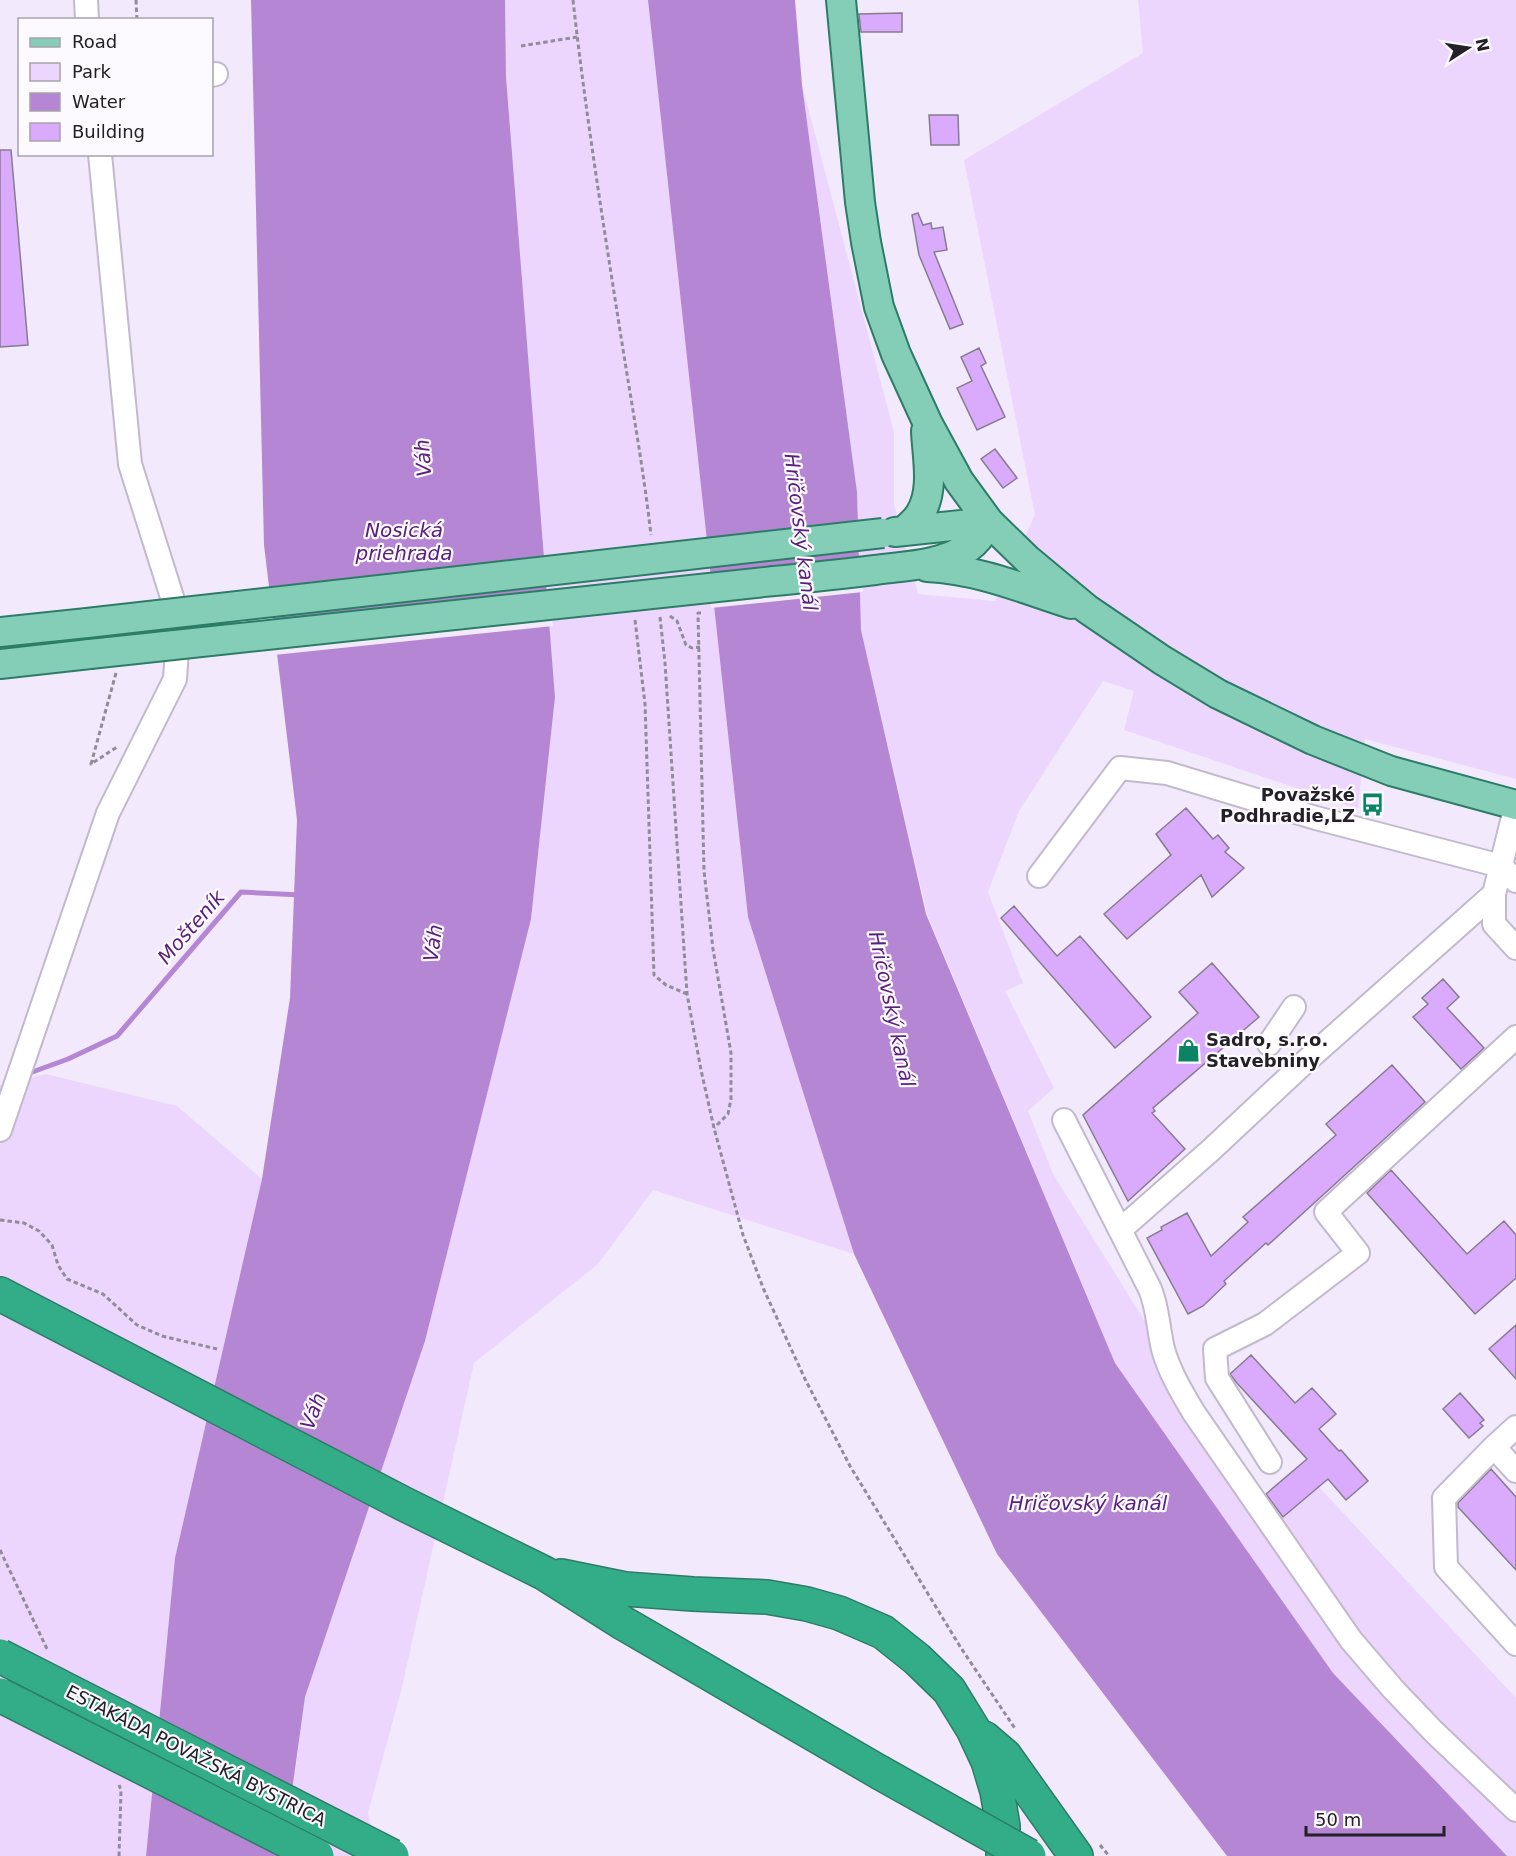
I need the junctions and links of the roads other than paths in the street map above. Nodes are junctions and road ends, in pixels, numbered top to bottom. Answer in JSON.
{"nodes":[{"id":1,"x":86,"y":0,"type":"edge"},
{"id":2,"x":842,"y":0,"type":"edge"},
{"id":3,"x":87,"y":18,"type":"edge"},
{"id":4,"x":100,"y":156,"type":"edge"},
{"id":5,"x":925,"y":418,"type":"junction"},
{"id":6,"x":989,"y":522,"type":"junction"},
{"id":7,"x":893,"y":532,"type":"junction"},
{"id":8,"x":898,"y":567,"type":"junction"},
{"id":9,"x":1087,"y":609,"type":"junction"},
{"id":10,"x":0,"y":632,"type":"edge"},
{"id":11,"x":0,"y":664,"type":"edge"},
{"id":12,"x":1516,"y":805,"type":"edge"},
{"id":13,"x":1508,"y":874,"type":"edge"},
{"id":14,"x":1039,"y":876,"type":"dead end"},
{"id":15,"x":1494,"y":894,"type":"junction"},
{"id":16,"x":1516,"y":948,"type":"edge"},
{"id":17,"x":1294,"y":1007,"type":"dead end"},
{"id":18,"x":1516,"y":1037,"type":"edge"},
{"id":19,"x":1269,"y":1044,"type":"dead end"},
{"id":20,"x":1064,"y":1120,"type":"dead end"},
{"id":21,"x":0,"y":1130,"type":"edge"},
{"id":22,"x":1120,"y":1230,"type":"junction"},
{"id":23,"x":0,"y":1294,"type":"edge"},
{"id":24,"x":1516,"y":1427,"type":"edge"},
{"id":25,"x":1494,"y":1447,"type":"junction"},
{"id":26,"x":1270,"y":1462,"type":"dead end"},
{"id":27,"x":1516,"y":1471,"type":"edge"},
{"id":28,"x":544,"y":1573,"type":"junction"},
{"id":29,"x":1516,"y":1644,"type":"edge"},
{"id":30,"x":0,"y":1656,"type":"edge"},
{"id":31,"x":0,"y":1695,"type":"edge"},
{"id":32,"x":973,"y":1729,"type":"junction"},
{"id":33,"x":1516,"y":1810,"type":"edge"},
{"id":34,"x":1086,"y":1848,"type":"edge"},
{"id":35,"x":318,"y":1856,"type":"edge"},
{"id":36,"x":392,"y":1856,"type":"edge"},
{"id":37,"x":1003,"y":1856,"type":"edge"},
{"id":38,"x":1029,"y":1856,"type":"edge"}],
"edges":[{"from":1,"to":3,"type":"lane"},
{"from":2,"to":5,"type":"main road"},
{"from":4,"to":21,"type":"lane"},
{"from":5,"to":6,"type":"main road"},
{"from":5,"to":7,"type":"main road"},
{"from":6,"to":7,"type":"main road"},
{"from":6,"to":8,"type":"main road"},
{"from":6,"to":9,"type":"main road"},
{"from":7,"to":10,"type":"main road","bridge":true},
{"from":8,"to":9,"type":"main road"},
{"from":8,"to":11,"type":"main road","bridge":true},
{"from":9,"to":12,"type":"main road"},
{"from":12,"to":13,"type":"lane"},
{"from":13,"to":14,"type":"lane"},
{"from":13,"to":15,"type":"lane"},
{"from":15,"to":16,"type":"lane"},
{"from":15,"to":22,"type":"lane"},
{"from":17,"to":19,"type":"lane"},
{"from":18,"to":26,"type":"lane"},
{"from":20,"to":22,"type":"lane"},
{"from":22,"to":33,"type":"lane"},
{"from":23,"to":28,"type":"highway"},
{"from":24,"to":25,"type":"lane"},
{"from":25,"to":27,"type":"lane"},
{"from":25,"to":29,"type":"lane"},
{"from":28,"to":32,"type":"highway"},
{"from":28,"to":38,"type":"highway","bridge":true},
{"from":30,"to":36,"type":"highway","name":"ESTAKÁDA POVAŽSKÁ BYSTRICA","bridge":true},
{"from":31,"to":35,"type":"highway","name":"ESTAKÁDA POVAŽSKÁ BYSTRICA","bridge":true},
{"from":32,"to":34,"type":"highway"},
{"from":32,"to":37,"type":"highway"}]}
